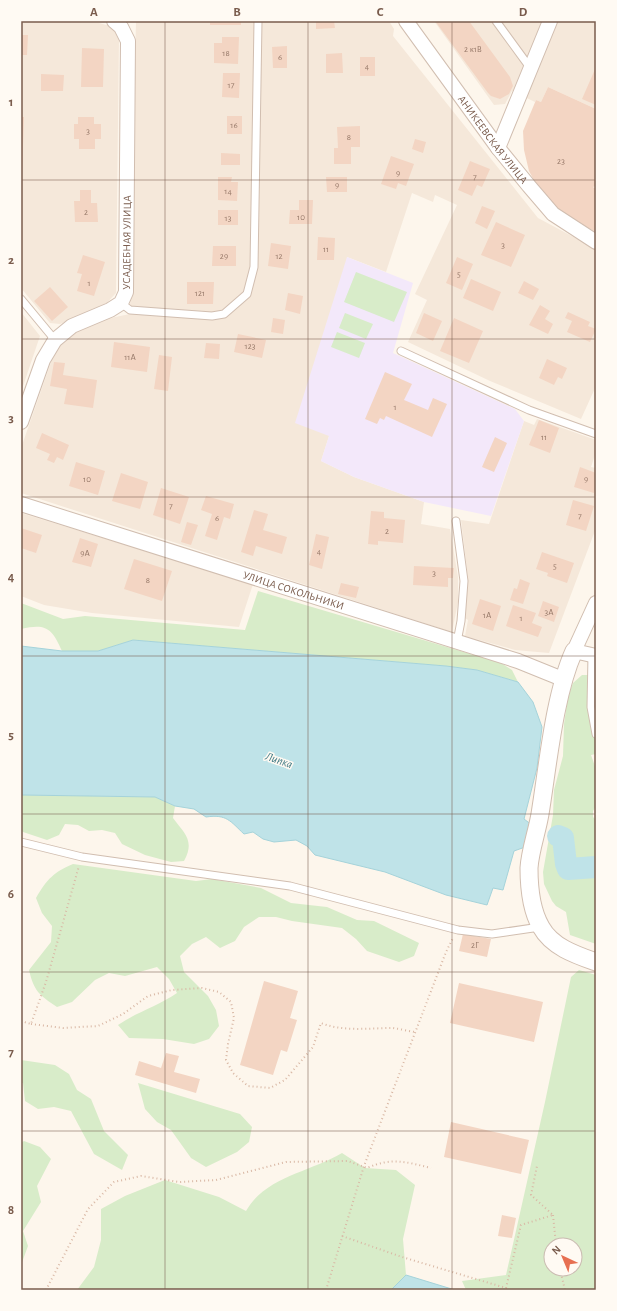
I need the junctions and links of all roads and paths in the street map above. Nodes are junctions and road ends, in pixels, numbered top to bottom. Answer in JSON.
{"nodes":[{"id":1,"x":114,"y":21,"type":"edge"},
{"id":2,"x":258,"y":21,"type":"edge"},
{"id":3,"x":406,"y":21,"type":"edge"},
{"id":4,"x":496,"y":21,"type":"edge"},
{"id":5,"x":550,"y":21,"type":"edge"},
{"id":6,"x":532,"y":69,"type":"junction"},
{"id":7,"x":498,"y":148,"type":"junction"},
{"id":8,"x":596,"y":242,"type":"edge"},
{"id":9,"x":21,"y":299,"type":"edge"},
{"id":10,"x":121,"y":303,"type":"junction"},
{"id":11,"x":55,"y":340,"type":"junction"},
{"id":12,"x":401,"y":351,"type":"dead end"},
{"id":13,"x":21,"y":422,"type":"edge"},
{"id":14,"x":596,"y":434,"type":"edge"},
{"id":15,"x":21,"y":504,"type":"edge"},
{"id":16,"x":456,"y":521,"type":"dead end"},
{"id":17,"x":596,"y":603,"type":"edge"},
{"id":18,"x":457,"y":642,"type":"junction"},
{"id":19,"x":574,"y":651,"type":"junction"},
{"id":20,"x":595,"y":653,"type":"edge"},
{"id":21,"x":565,"y":680,"type":"junction"},
{"id":22,"x":596,"y":734,"type":"edge"},
{"id":23,"x":21,"y":842,"type":"edge"},
{"id":24,"x":82,"y":857,"type":"junction"},
{"id":25,"x":541,"y":927,"type":"junction"},
{"id":26,"x":458,"y":930,"type":"junction"},
{"id":27,"x":596,"y":962,"type":"edge"},
{"id":28,"x":21,"y":1021,"type":"edge"},
{"id":29,"x":31,"y":1024,"type":"junction"},
{"id":30,"x":415,"y":1032,"type":"junction"},
{"id":31,"x":364,"y":1166,"type":"junction"},
{"id":32,"x":537,"y":1166,"type":"dead end"},
{"id":33,"x":431,"y":1168,"type":"dead end"},
{"id":34,"x":553,"y":1215,"type":"junction"},
{"id":35,"x":342,"y":1236,"type":"junction"},
{"id":36,"x":555,"y":1237,"type":"edge"},
{"id":37,"x":562,"y":1277,"type":"edge"},
{"id":38,"x":46,"y":1290,"type":"edge"},
{"id":39,"x":326,"y":1290,"type":"edge"},
{"id":40,"x":565,"y":1290,"type":"edge"}],
"edges":[{"from":1,"to":10,"type":"street","name":"УСАДЕБНАЯ УЛИЦА"},
{"from":2,"to":10,"type":"lane"},
{"from":3,"to":7,"type":"street","name":"АНИКЕЕВСКАЯ УЛИЦА"},
{"from":4,"to":6,"type":"lane"},
{"from":5,"to":6,"type":"street"},
{"from":6,"to":7,"type":"street"},
{"from":7,"to":8,"type":"street","name":"АНИКЕЕВСКАЯ УЛИЦА"},
{"from":9,"to":11,"type":"lane"},
{"from":10,"to":11,"type":"street","name":"УСАДЕБНАЯ УЛИЦА"},
{"from":11,"to":13,"type":"street","name":"УСАДЕБНАЯ УЛИЦА"},
{"from":12,"to":14,"type":"lane"},
{"from":15,"to":18,"type":"street","name":"УЛИЦА СОКОЛЬНИКИ"},
{"from":16,"to":18,"type":"lane"},
{"from":17,"to":19,"type":"street"},
{"from":18,"to":21,"type":"street","name":"УЛИЦА СОКОЛЬНИКИ"},
{"from":19,"to":20,"type":"street"},
{"from":19,"to":21,"type":"street"},
{"from":20,"to":22,"type":"lane"},
{"from":21,"to":25,"type":"street"},
{"from":23,"to":24,"type":"lane"},
{"from":24,"to":26,"type":"lane"},
{"from":24,"to":29,"type":"path"},
{"from":25,"to":26,"type":"lane"},
{"from":25,"to":27,"type":"street"},
{"from":26,"to":30,"type":"path"},
{"from":28,"to":29,"type":"path"},
{"from":29,"to":30,"type":"path"},
{"from":30,"to":31,"type":"path"},
{"from":31,"to":33,"type":"path"},
{"from":31,"to":35,"type":"path"},
{"from":31,"to":38,"type":"path"},
{"from":32,"to":34,"type":"path"},
{"from":34,"to":35,"type":"path"},
{"from":34,"to":36,"type":"path"},
{"from":35,"to":39,"type":"path"},
{"from":37,"to":40,"type":"path"}]}
